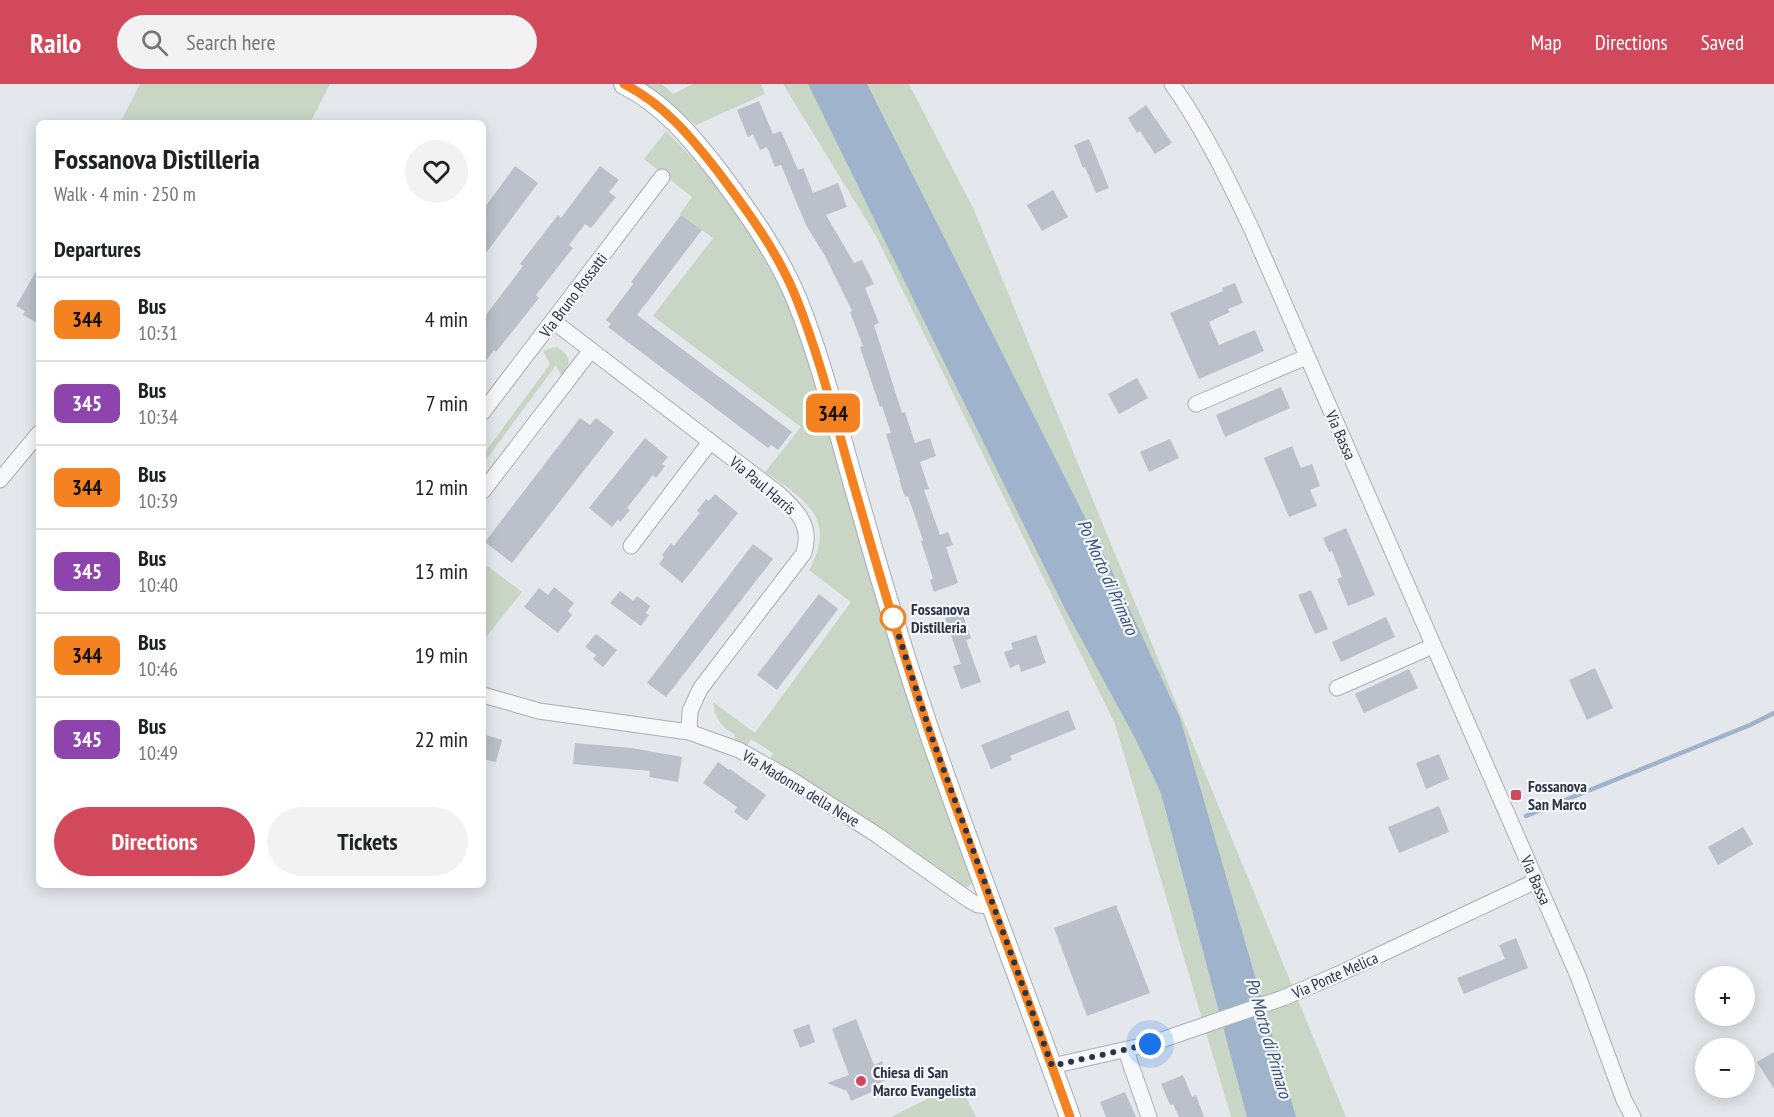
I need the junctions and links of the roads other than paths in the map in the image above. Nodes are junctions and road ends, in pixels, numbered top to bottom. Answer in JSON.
{"nodes":[{"id":1,"x":624,"y":84,"type":"edge"},
{"id":2,"x":1172,"y":84,"type":"edge"},
{"id":3,"x":662,"y":177,"type":"dead end"},
{"id":4,"x":553,"y":321,"type":"junction"},
{"id":5,"x":591,"y":350,"type":"junction"},
{"id":6,"x":1306,"y":357,"type":"junction"},
{"id":7,"x":1196,"y":404,"type":"dead end"},
{"id":8,"x":486,"y":408,"type":"edge"},
{"id":9,"x":36,"y":437,"type":"edge"},
{"id":10,"x":710,"y":442,"type":"junction"},
{"id":11,"x":0,"y":480,"type":"edge"},
{"id":12,"x":486,"y":487,"type":"edge"},
{"id":13,"x":631,"y":546,"type":"dead end"},
{"id":14,"x":1433,"y":646,"type":"junction"},
{"id":15,"x":1337,"y":688,"type":"dead end"},
{"id":16,"x":486,"y":696,"type":"edge"},
{"id":17,"x":689,"y":732,"type":"junction"},
{"id":18,"x":1536,"y":881,"type":"junction"},
{"id":19,"x":993,"y":906,"type":"junction"},
{"id":20,"x":1126,"y":1051,"type":"junction"},
{"id":21,"x":1052,"y":1066,"type":"junction"},
{"id":22,"x":1070,"y":1117,"type":"edge"},
{"id":23,"x":1149,"y":1117,"type":"edge"},
{"id":24,"x":1633,"y":1117,"type":"edge"}],
"edges":[{"from":1,"to":19,"type":"main road"},
{"from":2,"to":6,"type":"street","name":"Via Bassa"},
{"from":3,"to":4,"type":"street","name":"Via Bruno Rossatti"},
{"from":4,"to":5,"type":"street","name":"Via Paul Harris"},
{"from":4,"to":8,"type":"street","name":"Via Bruno Rossatti"},
{"from":5,"to":10,"type":"street","name":"Via Paul Harris"},
{"from":5,"to":12,"type":"street"},
{"from":6,"to":7,"type":"street"},
{"from":6,"to":14,"type":"street","name":"Via Bassa"},
{"from":9,"to":11,"type":"street"},
{"from":10,"to":13,"type":"street"},
{"from":10,"to":17,"type":"street","name":"Via Paul Harris"},
{"from":14,"to":15,"type":"street"},
{"from":14,"to":18,"type":"street","name":"Via Bassa"},
{"from":16,"to":17,"type":"street","name":"Via Madonna della Neve"},
{"from":17,"to":19,"type":"street","name":"Via Madonna della Neve"},
{"from":18,"to":20,"type":"street","name":"Via Ponte Melica"},
{"from":18,"to":24,"type":"street","name":"Via Bassa"},
{"from":19,"to":21,"type":"main road"},
{"from":20,"to":21,"type":"street","name":"Via Ponte Melica"},
{"from":20,"to":23,"type":"street"},
{"from":21,"to":22,"type":"main road"}]}
